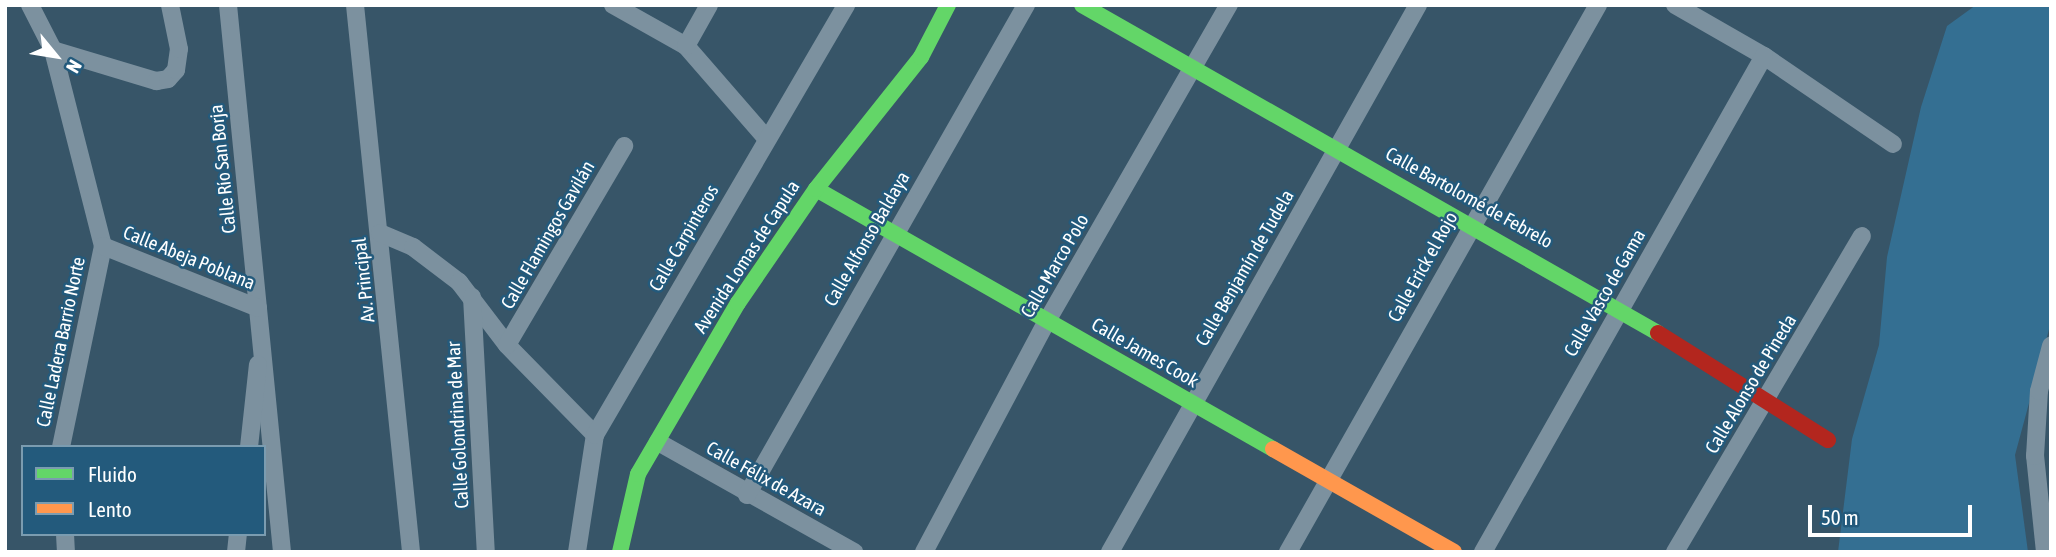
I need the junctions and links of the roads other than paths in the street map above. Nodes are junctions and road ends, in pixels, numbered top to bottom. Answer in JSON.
{"nodes":[{"id":1,"x":30,"y":5,"type":"edge"},
{"id":2,"x":170,"y":5,"type":"edge"},
{"id":3,"x":228,"y":5,"type":"edge"},
{"id":4,"x":355,"y":5,"type":"edge"},
{"id":5,"x":613,"y":5,"type":"edge"},
{"id":6,"x":709,"y":5,"type":"edge"},
{"id":7,"x":846,"y":5,"type":"edge"},
{"id":8,"x":948,"y":5,"type":"edge"},
{"id":9,"x":1026,"y":5,"type":"edge"},
{"id":10,"x":1082,"y":5,"type":"edge"},
{"id":11,"x":1229,"y":5,"type":"edge"},
{"id":12,"x":1418,"y":5,"type":"edge"},
{"id":13,"x":1598,"y":5,"type":"edge"},
{"id":14,"x":1675,"y":5,"type":"edge"},
{"id":15,"x":686,"y":47,"type":"junction"},
{"id":16,"x":53,"y":50,"type":"junction"},
{"id":17,"x":1764,"y":56,"type":"junction"},
{"id":18,"x":1193,"y":68,"type":"junction"},
{"id":19,"x":766,"y":138,"type":"junction"},
{"id":20,"x":1893,"y":144,"type":"dead end"},
{"id":21,"x":624,"y":146,"type":"dead end"},
{"id":22,"x":1338,"y":148,"type":"junction"},
{"id":23,"x":816,"y":189,"type":"junction"},
{"id":24,"x":1471,"y":223,"type":"junction"},
{"id":25,"x":894,"y":232,"type":"junction"},
{"id":26,"x":380,"y":233,"type":"junction"},
{"id":27,"x":1862,"y":236,"type":"dead end"},
{"id":28,"x":103,"y":246,"type":"junction"},
{"id":29,"x":471,"y":295,"type":"junction"},
{"id":30,"x":1621,"y":308,"type":"junction"},
{"id":31,"x":258,"y":309,"type":"junction"},
{"id":32,"x":1047,"y":321,"type":"junction"},
{"id":33,"x":261,"y":329,"type":"junction"},
{"id":34,"x":508,"y":345,"type":"junction"},
{"id":35,"x":2051,"y":346,"type":"edge"},
{"id":36,"x":1765,"y":404,"type":"junction"},
{"id":37,"x":1191,"y":405,"type":"junction"},
{"id":38,"x":595,"y":435,"type":"junction"},
{"id":39,"x":1828,"y":440,"type":"dead end"},
{"id":40,"x":658,"y":442,"type":"junction"},
{"id":41,"x":66,"y":445,"type":"edge"},
{"id":42,"x":249,"y":445,"type":"edge"},
{"id":43,"x":1328,"y":482,"type":"junction"},
{"id":44,"x":747,"y":495,"type":"junction"},
{"id":45,"x":620,"y":547,"type":"edge"},
{"id":46,"x":282,"y":552,"type":"edge"},
{"id":47,"x":411,"y":552,"type":"edge"},
{"id":48,"x":486,"y":552,"type":"edge"},
{"id":49,"x":577,"y":552,"type":"edge"},
{"id":50,"x":637,"y":552,"type":"edge"},
{"id":51,"x":854,"y":552,"type":"edge"},
{"id":52,"x":924,"y":552,"type":"edge"},
{"id":53,"x":1110,"y":552,"type":"edge"},
{"id":54,"x":1288,"y":552,"type":"edge"},
{"id":55,"x":1454,"y":552,"type":"edge"},
{"id":56,"x":1483,"y":552,"type":"edge"},
{"id":57,"x":1675,"y":552,"type":"edge"},
{"id":58,"x":2045,"y":552,"type":"edge"}],
"edges":[{"from":1,"to":16,"type":"street","name":"Calle Ladera Barrio Norte"},
{"from":2,"to":16,"type":"street"},
{"from":3,"to":31,"type":"street","name":"Calle Río San Borja"},
{"from":4,"to":26,"type":"street","name":"Av. Principal"},
{"from":5,"to":15,"type":"street"},
{"from":6,"to":15,"type":"street"},
{"from":7,"to":19,"type":"street","name":"Calle Carpinteros"},
{"from":8,"to":23,"type":"street","name":"Avenida Lomas de Capula"},
{"from":9,"to":25,"type":"street","name":"Calle Alfonso Baldaya"},
{"from":10,"to":18,"type":"street","name":"Calle Bartolomé de Febrelo"},
{"from":11,"to":18,"type":"street","name":"Calle Marco Polo"},
{"from":12,"to":22,"type":"street","name":"Calle Benjamín de Tudela"},
{"from":13,"to":24,"type":"street","name":"Calle Erick el Rojo"},
{"from":14,"to":17,"type":"street"},
{"from":15,"to":19,"type":"street"},
{"from":16,"to":28,"type":"street","name":"Calle Ladera Barrio Norte"},
{"from":17,"to":20,"type":"street"},
{"from":17,"to":30,"type":"street","name":"Calle Vasco de Gama"},
{"from":18,"to":22,"type":"street","name":"Calle Bartolomé de Febrelo"},
{"from":18,"to":32,"type":"street","name":"Calle Marco Polo"},
{"from":19,"to":38,"type":"street","name":"Calle Carpinteros"},
{"from":21,"to":34,"type":"street","name":"Calle Flamingos Gavilán"},
{"from":22,"to":24,"type":"street","name":"Calle Bartolomé de Febrelo"},
{"from":22,"to":37,"type":"street","name":"Calle Benjamín de Tudela"},
{"from":23,"to":25,"type":"street","name":"Calle James Cook"},
{"from":23,"to":40,"type":"street","name":"Avenida Lomas de Capula"},
{"from":24,"to":30,"type":"street","name":"Calle Bartolomé de Febrelo"},
{"from":24,"to":43,"type":"street","name":"Calle Erick el Rojo"},
{"from":25,"to":32,"type":"street","name":"Calle James Cook"},
{"from":25,"to":44,"type":"street","name":"Calle Alfonso Baldaya"},
{"from":26,"to":29,"type":"street","name":"Calle Flamingos Gavilán"},
{"from":26,"to":47,"type":"street","name":"Av. Principal"},
{"from":27,"to":36,"type":"street","name":"Calle Alonso de Pineda"},
{"from":28,"to":31,"type":"street","name":"Calle Abeja Poblana"},
{"from":28,"to":41,"type":"street","name":"Calle Ladera Barrio Norte"},
{"from":29,"to":34,"type":"street","name":"Calle Flamingos Gavilán"},
{"from":29,"to":48,"type":"street","name":"Calle Golondrina de Mar"},
{"from":30,"to":36,"type":"street","name":"Calle Bartolomé de Febrelo"},
{"from":30,"to":56,"type":"street","name":"Calle Vasco de Gama"},
{"from":31,"to":33,"type":"street","name":"Calle Río San Borja"},
{"from":32,"to":37,"type":"street","name":"Calle James Cook"},
{"from":32,"to":52,"type":"street","name":"Calle Marco Polo"},
{"from":33,"to":42,"type":"street","name":"Calle Río San Borja"},
{"from":33,"to":46,"type":"street","name":"Calle Río San Borja"},
{"from":34,"to":38,"type":"street","name":"Calle Flamingos Gavilán"},
{"from":35,"to":58,"type":"street"},
{"from":36,"to":39,"type":"street","name":"Calle Bartolomé de Febrelo"},
{"from":36,"to":57,"type":"street","name":"Calle Alonso de Pineda"},
{"from":37,"to":43,"type":"street","name":"Calle James Cook"},
{"from":37,"to":53,"type":"street","name":"Calle Benjamín de Tudela"},
{"from":38,"to":49,"type":"street","name":"Calle Carpinteros"},
{"from":40,"to":44,"type":"street","name":"Calle Félix de Azara"},
{"from":40,"to":45,"type":"street","name":"Avenida Lomas de Capula"},
{"from":43,"to":54,"type":"street","name":"Calle Erick el Rojo"},
{"from":43,"to":55,"type":"street","name":"Calle James Cook"},
{"from":44,"to":51,"type":"street","name":"Calle Félix de Azara"},
{"from":45,"to":50,"type":"street"}]}
